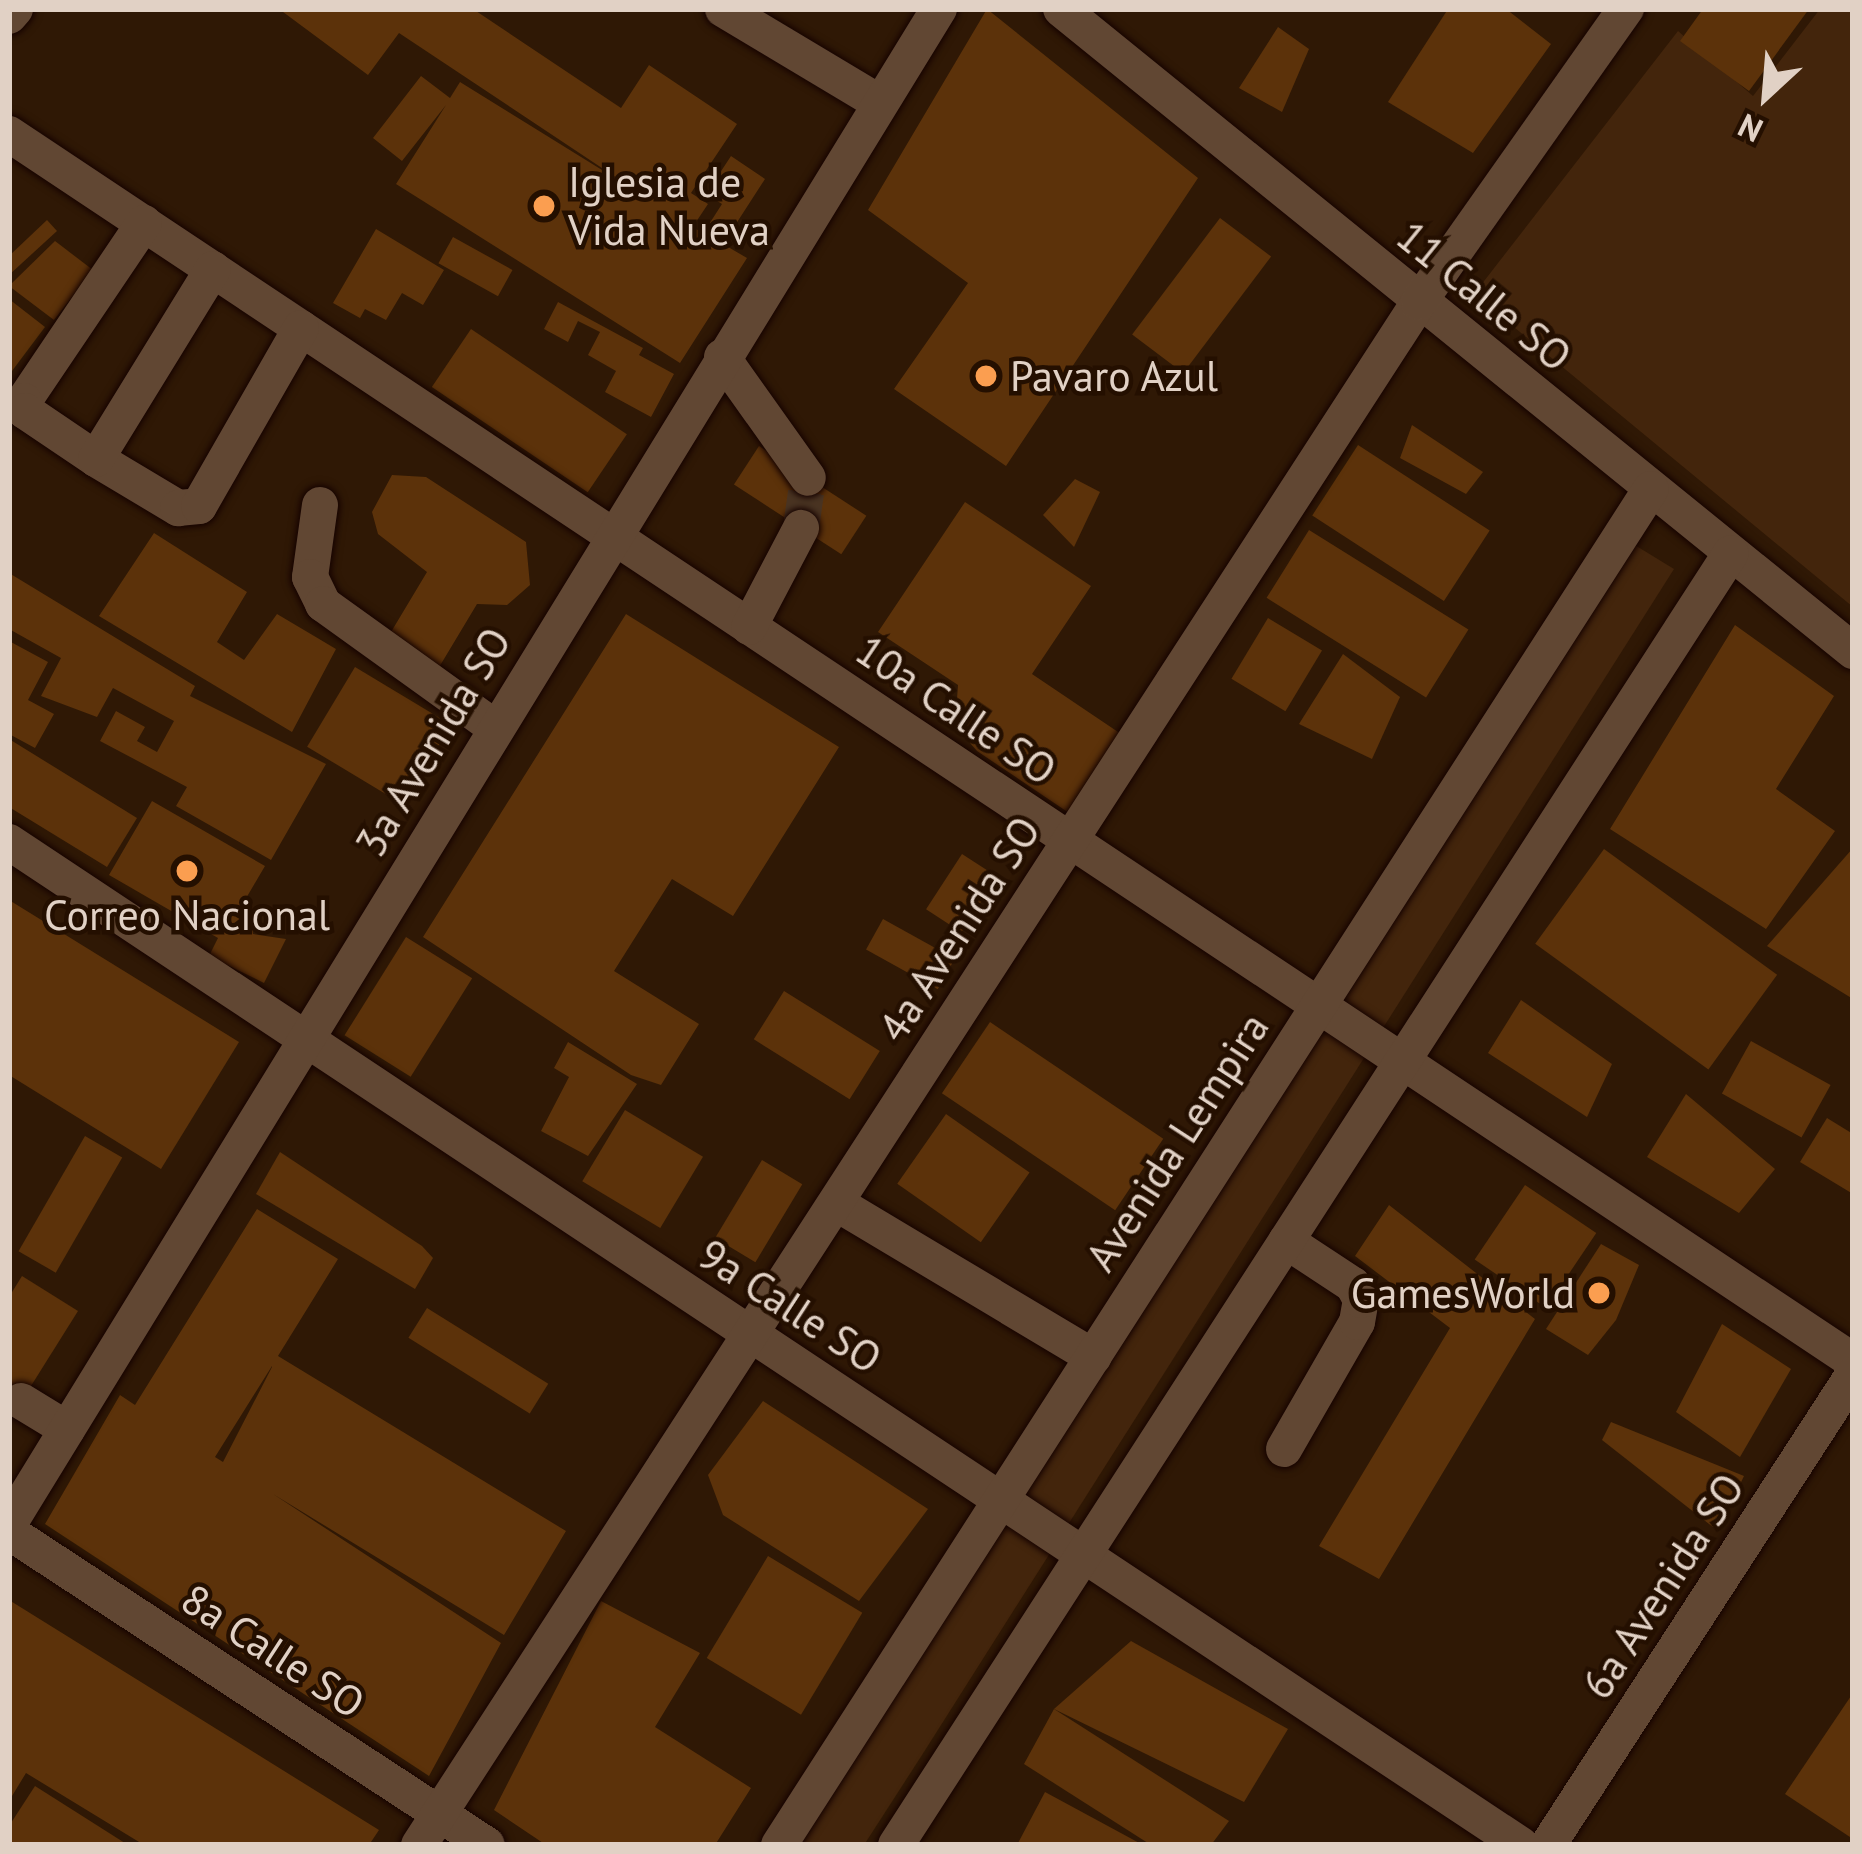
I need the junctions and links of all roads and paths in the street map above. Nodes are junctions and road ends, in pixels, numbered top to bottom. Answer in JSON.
{"nodes":[{"id":1,"x":723,"y":9,"type":"edge"},
{"id":2,"x":938,"y":9,"type":"edge"},
{"id":3,"x":1061,"y":9,"type":"edge"},
{"id":4,"x":1626,"y":9,"type":"edge"},
{"id":5,"x":880,"y":104,"type":"junction"},
{"id":6,"x":9,"y":134,"type":"edge"},
{"id":7,"x":144,"y":223,"type":"junction"},
{"id":8,"x":213,"y":269,"type":"junction"},
{"id":9,"x":1419,"y":302,"type":"junction"},
{"id":10,"x":301,"y":328,"type":"junction"},
{"id":11,"x":722,"y":357,"type":"junction"},
{"id":12,"x":96,"y":459,"type":"junction"},
{"id":13,"x":808,"y":478,"type":"tunnel mouth"},
{"id":14,"x":1652,"y":488,"type":"junction"},
{"id":15,"x":320,"y":505,"type":"dead end"},
{"id":16,"x":801,"y":528,"type":"tunnel mouth"},
{"id":17,"x":612,"y":535,"type":"junction"},
{"id":18,"x":1731,"y":553,"type":"junction"},
{"id":19,"x":749,"y":627,"type":"junction"},
{"id":20,"x":1853,"y":651,"type":"edge"},
{"id":21,"x":494,"y":728,"type":"junction"},
{"id":22,"x":1070,"y":840,"type":"junction"},
{"id":23,"x":9,"y":842,"type":"edge"},
{"id":24,"x":1319,"y":1006,"type":"junction"},
{"id":25,"x":307,"y":1040,"type":"junction"},
{"id":26,"x":1402,"y":1061,"type":"junction"},
{"id":27,"x":836,"y":1203,"type":"junction"},
{"id":28,"x":1286,"y":1241,"type":"junction"},
{"id":29,"x":751,"y":1334,"type":"junction"},
{"id":30,"x":1093,"y":1357,"type":"junction"},
{"id":31,"x":1853,"y":1361,"type":"edge"},
{"id":32,"x":1853,"y":1375,"type":"edge"},
{"id":33,"x":21,"y":1401,"type":"dead end"},
{"id":34,"x":68,"y":1429,"type":"junction"},
{"id":35,"x":1284,"y":1449,"type":"dead end"},
{"id":36,"x":1001,"y":1500,"type":"junction"},
{"id":37,"x":9,"y":1528,"type":"edge"},
{"id":38,"x":1084,"y":1554,"type":"junction"},
{"id":39,"x":440,"y":1814,"type":"junction"},
{"id":40,"x":419,"y":1845,"type":"edge"},
{"id":41,"x":487,"y":1845,"type":"edge"},
{"id":42,"x":779,"y":1845,"type":"edge"},
{"id":43,"x":896,"y":1845,"type":"edge"},
{"id":44,"x":1521,"y":1845,"type":"edge"},
{"id":45,"x":1548,"y":1845,"type":"edge"}],
"edges":[{"from":1,"to":5,"type":"street"},
{"from":2,"to":5,"type":"street","name":"3a Avenida SO"},
{"from":3,"to":9,"type":"street","name":"11 Calle SO"},
{"from":4,"to":9,"type":"street","name":"4a Avenida SO"},
{"from":5,"to":11,"type":"street","name":"3a Avenida SO"},
{"from":6,"to":7,"type":"street","name":"10a Calle SO"},
{"from":7,"to":8,"type":"street","name":"10a Calle SO"},
{"from":7,"to":12,"type":"street"},
{"from":8,"to":10,"type":"street","name":"10a Calle SO"},
{"from":8,"to":12,"type":"street"},
{"from":9,"to":14,"type":"street","name":"11 Calle SO"},
{"from":9,"to":22,"type":"street","name":"4a Avenida SO"},
{"from":10,"to":12,"type":"street"},
{"from":10,"to":17,"type":"street","name":"10a Calle SO"},
{"from":11,"to":13,"type":"street"},
{"from":11,"to":17,"type":"street","name":"3a Avenida SO"},
{"from":14,"to":18,"type":"street","name":"11 Calle SO"},
{"from":14,"to":24,"type":"street","name":"Avenida Lempira"},
{"from":15,"to":21,"type":"street"},
{"from":16,"to":19,"type":"street"},
{"from":17,"to":19,"type":"street","name":"10a Calle SO"},
{"from":17,"to":21,"type":"street","name":"3a Avenida SO"},
{"from":18,"to":20,"type":"street","name":"11 Calle SO"},
{"from":18,"to":26,"type":"street"},
{"from":19,"to":22,"type":"street","name":"10a Calle SO"},
{"from":21,"to":25,"type":"street","name":"3a Avenida SO"},
{"from":22,"to":24,"type":"street","name":"10a Calle SO"},
{"from":22,"to":27,"type":"street","name":"4a Avenida SO"},
{"from":23,"to":25,"type":"street","name":"9a Calle SO"},
{"from":24,"to":26,"type":"street","name":"10a Calle SO"},
{"from":24,"to":30,"type":"street","name":"Avenida Lempira"},
{"from":25,"to":29,"type":"street","name":"9a Calle SO"},
{"from":25,"to":34,"type":"street","name":"3a Avenida SO"},
{"from":26,"to":28,"type":"street"},
{"from":26,"to":31,"type":"street","name":"10a Calle SO"},
{"from":27,"to":29,"type":"street","name":"4a Avenida SO"},
{"from":27,"to":30,"type":"street"},
{"from":28,"to":35,"type":"street"},
{"from":28,"to":38,"type":"street"},
{"from":29,"to":36,"type":"street","name":"9a Calle SO"},
{"from":29,"to":39,"type":"street","name":"4a Avenida SO"},
{"from":30,"to":36,"type":"street","name":"Avenida Lempira"},
{"from":32,"to":45,"type":"street","name":"6a Avenida SO"},
{"from":33,"to":34,"type":"street"},
{"from":34,"to":37,"type":"street","name":"3a Avenida SO"},
{"from":36,"to":38,"type":"street","name":"9a Calle SO"},
{"from":36,"to":42,"type":"street","name":"Avenida Lempira"},
{"from":37,"to":39,"type":"street","name":"8a Calle SO"},
{"from":38,"to":43,"type":"street"},
{"from":38,"to":44,"type":"street","name":"9a Calle SO"},
{"from":39,"to":40,"type":"street","name":"4a Avenida SO"},
{"from":39,"to":41,"type":"street","name":"8a Calle SO"}]}
